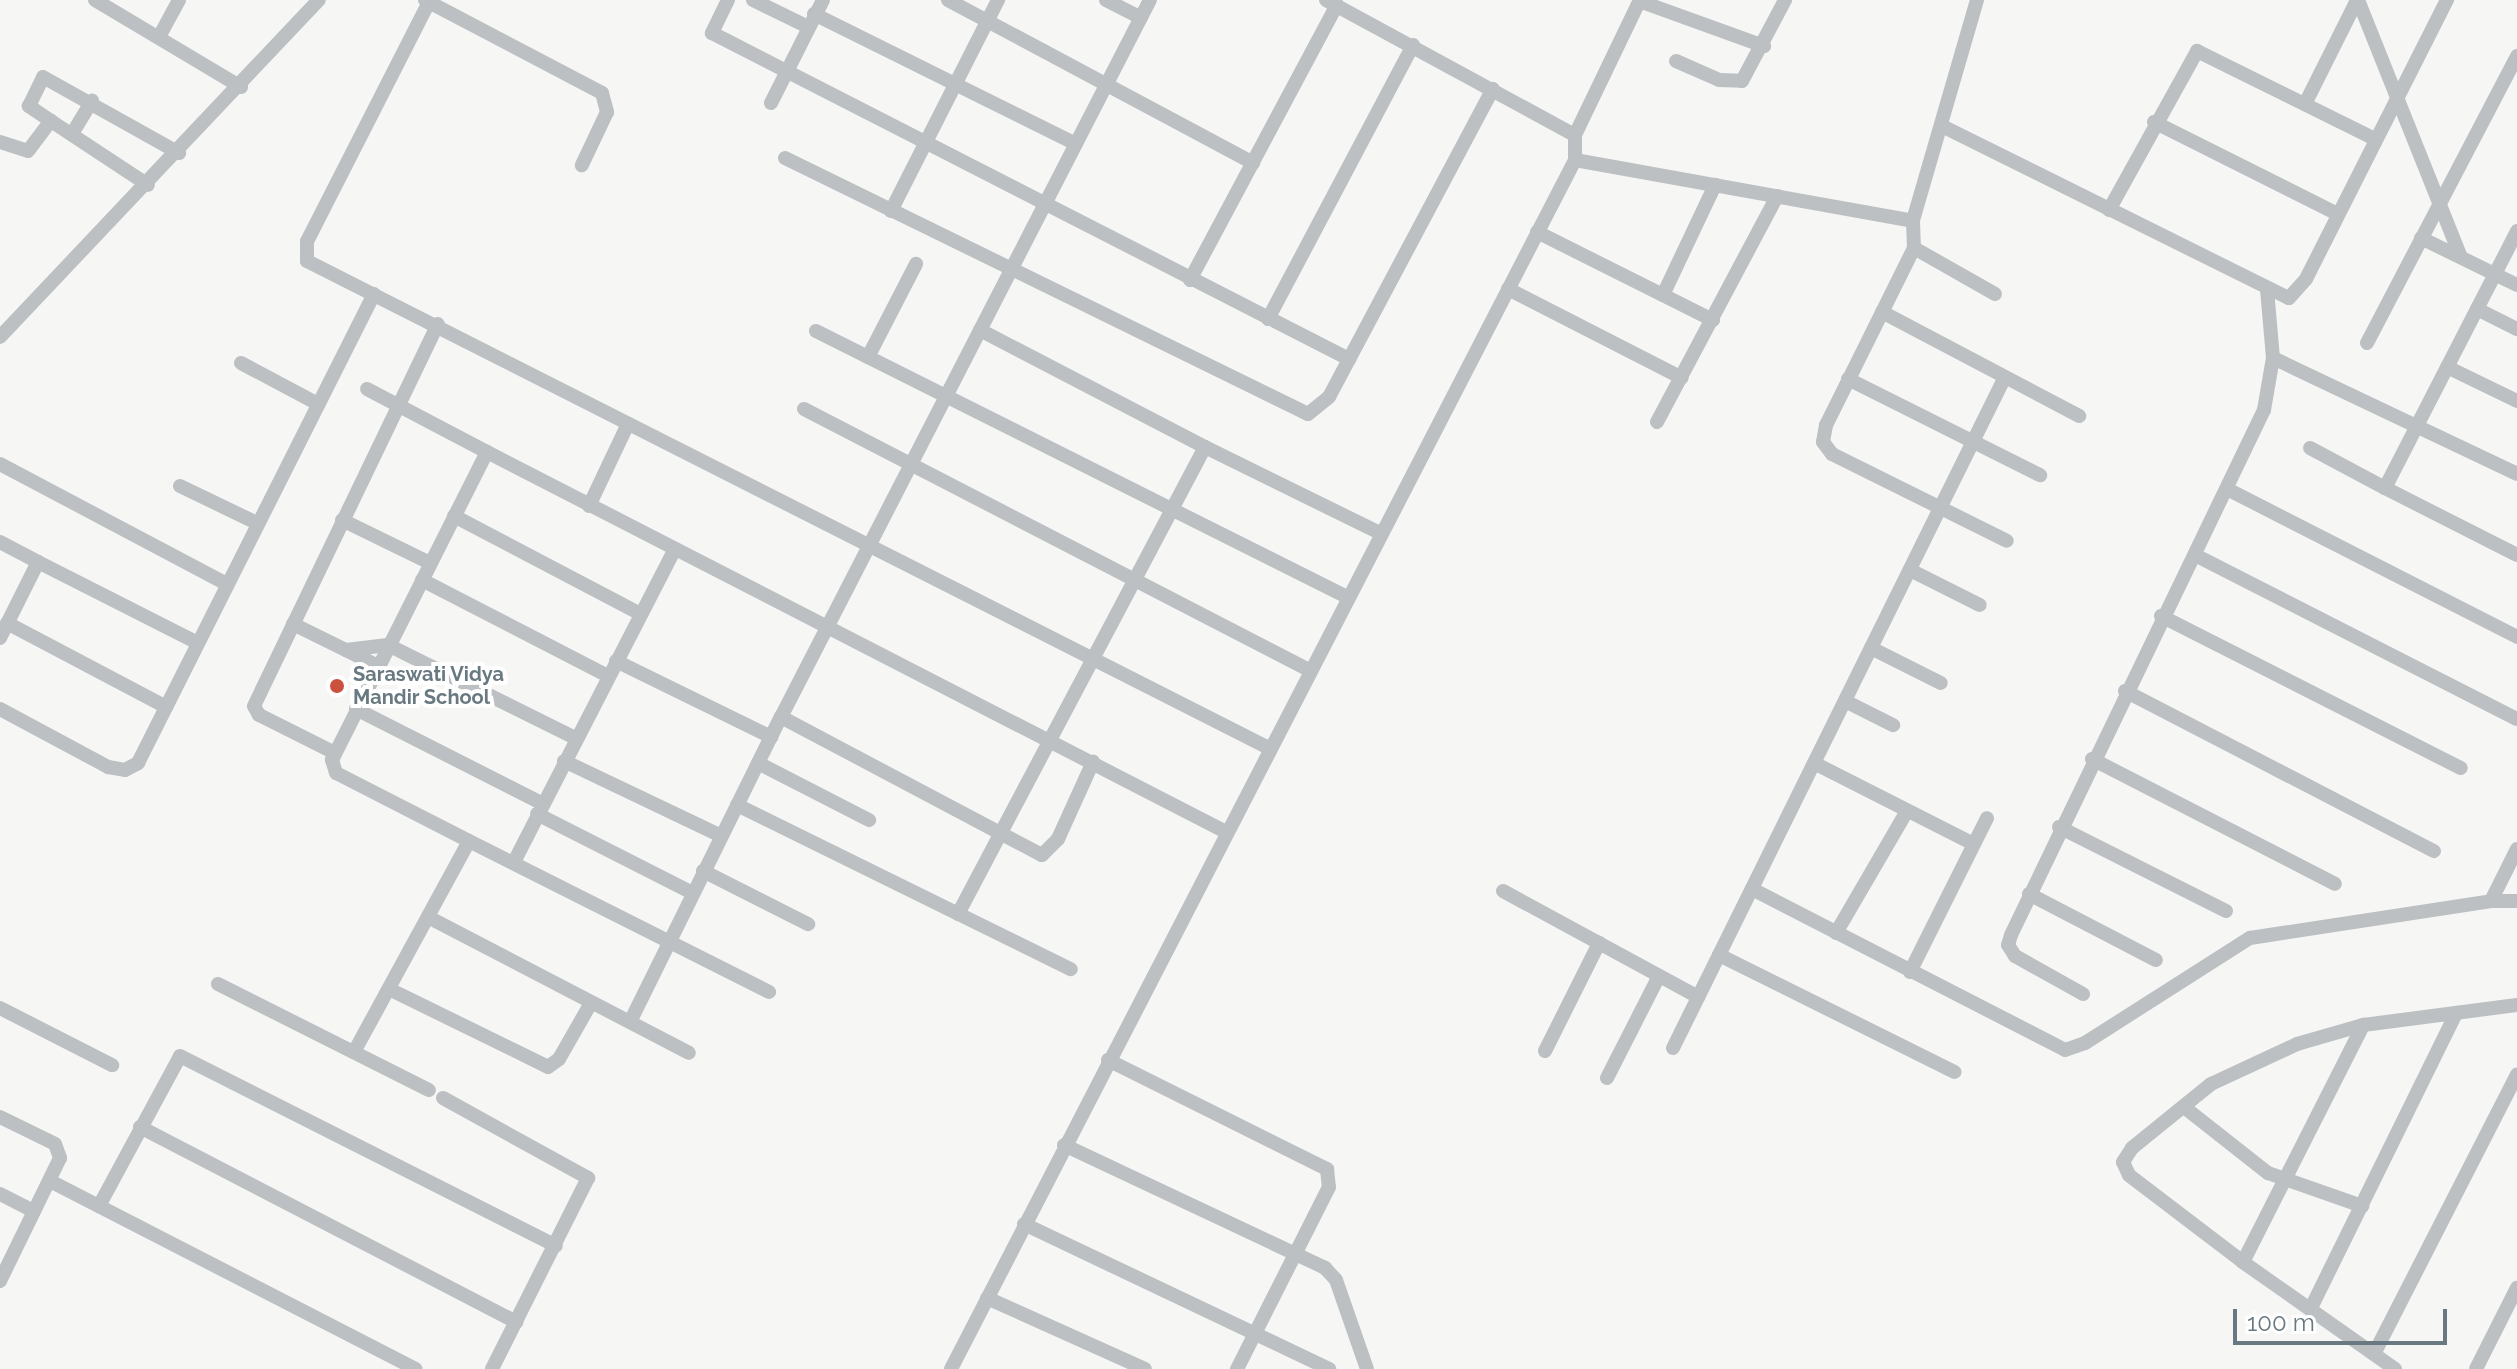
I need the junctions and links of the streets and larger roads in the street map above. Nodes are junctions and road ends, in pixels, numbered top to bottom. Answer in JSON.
{"nodes":[{"id":1,"x":95,"y":0,"type":"edge"},
{"id":2,"x":179,"y":0,"type":"edge"},
{"id":3,"x":319,"y":0,"type":"edge"},
{"id":4,"x":728,"y":0,"type":"edge"},
{"id":5,"x":753,"y":0,"type":"edge"},
{"id":6,"x":823,"y":0,"type":"edge"},
{"id":7,"x":948,"y":0,"type":"edge"},
{"id":8,"x":998,"y":0,"type":"edge"},
{"id":9,"x":1106,"y":0,"type":"edge"},
{"id":10,"x":1150,"y":0,"type":"edge"},
{"id":11,"x":1640,"y":0,"type":"edge"},
{"id":12,"x":1785,"y":0,"type":"edge"},
{"id":13,"x":1977,"y":0,"type":"edge"},
{"id":14,"x":2357,"y":0,"type":"edge"},
{"id":15,"x":2447,"y":0,"type":"edge"},
{"id":16,"x":427,"y":1,"type":"edge"},
{"id":17,"x":1332,"y":3,"type":"edge"},
{"id":18,"x":1141,"y":18,"type":"junction"},
{"id":19,"x":811,"y":20,"type":"junction"},
{"id":20,"x":988,"y":21,"type":"junction"},
{"id":21,"x":159,"y":37,"type":"junction"},
{"id":22,"x":1413,"y":45,"type":"junction"},
{"id":23,"x":1764,"y":46,"type":"junction"},
{"id":24,"x":2517,"y":56,"type":"edge"},
{"id":25,"x":1676,"y":61,"type":"dead end"},
{"id":26,"x":785,"y":72,"type":"junction"},
{"id":27,"x":1107,"y":83,"type":"junction"},
{"id":28,"x":956,"y":84,"type":"junction"},
{"id":29,"x":241,"y":87,"type":"junction"},
{"id":30,"x":1493,"y":89,"type":"junction"},
{"id":31,"x":2395,"y":100,"type":"junction"},
{"id":32,"x":92,"y":101,"type":"junction"},
{"id":33,"x":771,"y":103,"type":"dead end"},
{"id":34,"x":2305,"y":104,"type":"junction"},
{"id":35,"x":51,"y":121,"type":"junction"},
{"id":36,"x":2154,"y":122,"type":"junction"},
{"id":37,"x":1942,"y":126,"type":"junction"},
{"id":38,"x":72,"y":134,"type":"junction"},
{"id":39,"x":1575,"y":135,"type":"junction"},
{"id":40,"x":2375,"y":139,"type":"junction"},
{"id":41,"x":0,"y":142,"type":"edge"},
{"id":42,"x":1076,"y":144,"type":"junction"},
{"id":43,"x":925,"y":145,"type":"junction"},
{"id":44,"x":179,"y":153,"type":"junction"},
{"id":45,"x":785,"y":158,"type":"dead end"},
{"id":46,"x":1575,"y":160,"type":"junction"},
{"id":47,"x":1253,"y":163,"type":"junction"},
{"id":48,"x":582,"y":165,"type":"dead end"},
{"id":49,"x":148,"y":185,"type":"junction"},
{"id":50,"x":1715,"y":185,"type":"junction"},
{"id":51,"x":1777,"y":196,"type":"junction"},
{"id":52,"x":2438,"y":205,"type":"junction"},
{"id":53,"x":1043,"y":207,"type":"junction"},
{"id":54,"x":2109,"y":210,"type":"junction"},
{"id":55,"x":891,"y":211,"type":"junction"},
{"id":56,"x":2336,"y":213,"type":"junction"},
{"id":57,"x":1913,"y":221,"type":"junction"},
{"id":58,"x":2517,"y":231,"type":"edge"},
{"id":59,"x":1537,"y":232,"type":"junction"},
{"id":60,"x":2421,"y":238,"type":"junction"},
{"id":61,"x":1914,"y":248,"type":"junction"},
{"id":62,"x":2461,"y":257,"type":"junction"},
{"id":63,"x":916,"y":264,"type":"dead end"},
{"id":64,"x":1010,"y":271,"type":"junction"},
{"id":65,"x":2495,"y":273,"type":"junction"},
{"id":66,"x":1190,"y":280,"type":"junction"},
{"id":67,"x":2517,"y":285,"type":"edge"},
{"id":68,"x":1508,"y":289,"type":"junction"},
{"id":69,"x":2267,"y":290,"type":"junction"},
{"id":70,"x":374,"y":294,"type":"junction"},
{"id":71,"x":1995,"y":294,"type":"dead end"},
{"id":72,"x":1663,"y":295,"type":"junction"},
{"id":73,"x":2477,"y":309,"type":"junction"},
{"id":74,"x":1882,"y":312,"type":"junction"},
{"id":75,"x":1268,"y":319,"type":"junction"},
{"id":76,"x":1713,"y":320,"type":"junction"},
{"id":77,"x":438,"y":324,"type":"junction"},
{"id":78,"x":2517,"y":329,"type":"edge"},
{"id":79,"x":980,"y":330,"type":"junction"},
{"id":80,"x":816,"y":331,"type":"dead end"},
{"id":81,"x":2,"y":332,"type":"edge"},
{"id":82,"x":2367,"y":343,"type":"dead end"},
{"id":83,"x":868,"y":357,"type":"junction"},
{"id":84,"x":2273,"y":358,"type":"junction"},
{"id":85,"x":1349,"y":359,"type":"junction"},
{"id":86,"x":241,"y":363,"type":"dead end"},
{"id":87,"x":2447,"y":367,"type":"junction"},
{"id":88,"x":1682,"y":378,"type":"junction"},
{"id":89,"x":1848,"y":379,"type":"junction"},
{"id":90,"x":2004,"y":379,"type":"junction"},
{"id":91,"x":367,"y":389,"type":"dead end"},
{"id":92,"x":946,"y":396,"type":"junction"},
{"id":93,"x":2517,"y":401,"type":"edge"},
{"id":94,"x":318,"y":404,"type":"junction"},
{"id":95,"x":397,"y":405,"type":"junction"},
{"id":96,"x":804,"y":409,"type":"dead end"},
{"id":97,"x":2079,"y":416,"type":"dead end"},
{"id":98,"x":1657,"y":422,"type":"dead end"},
{"id":99,"x":628,"y":424,"type":"junction"},
{"id":100,"x":2418,"y":424,"type":"junction"},
{"id":101,"x":1973,"y":442,"type":"junction"},
{"id":102,"x":1205,"y":447,"type":"junction"},
{"id":103,"x":2310,"y":448,"type":"dead end"},
{"id":104,"x":487,"y":452,"type":"junction"},
{"id":105,"x":0,"y":464,"type":"edge"},
{"id":106,"x":911,"y":464,"type":"junction"},
{"id":107,"x":2517,"y":474,"type":"edge"},
{"id":108,"x":2040,"y":475,"type":"dead end"},
{"id":109,"x":180,"y":486,"type":"dead end"},
{"id":110,"x":2385,"y":488,"type":"junction"},
{"id":111,"x":2227,"y":489,"type":"junction"},
{"id":112,"x":589,"y":506,"type":"junction"},
{"id":113,"x":1941,"y":507,"type":"junction"},
{"id":114,"x":1173,"y":509,"type":"junction"},
{"id":115,"x":454,"y":516,"type":"junction"},
{"id":116,"x":342,"y":520,"type":"junction"},
{"id":117,"x":257,"y":523,"type":"junction"},
{"id":118,"x":1380,"y":533,"type":"junction"},
{"id":119,"x":2007,"y":541,"type":"dead end"},
{"id":120,"x":0,"y":542,"type":"edge"},
{"id":121,"x":870,"y":544,"type":"junction"},
{"id":122,"x":675,"y":549,"type":"junction"},
{"id":123,"x":2195,"y":555,"type":"junction"},
{"id":124,"x":2517,"y":555,"type":"edge"},
{"id":125,"x":38,"y":562,"type":"junction"},
{"id":126,"x":430,"y":563,"type":"junction"},
{"id":127,"x":1910,"y":570,"type":"junction"},
{"id":128,"x":1137,"y":577,"type":"junction"},
{"id":129,"x":422,"y":580,"type":"junction"},
{"id":130,"x":227,"y":584,"type":"junction"},
{"id":131,"x":1347,"y":597,"type":"junction"},
{"id":132,"x":1980,"y":605,"type":"dead end"},
{"id":133,"x":641,"y":614,"type":"junction"},
{"id":134,"x":2161,"y":616,"type":"junction"},
{"id":135,"x":7,"y":623,"type":"junction"},
{"id":136,"x":293,"y":624,"type":"junction"},
{"id":137,"x":829,"y":626,"type":"junction"},
{"id":138,"x":2517,"y":637,"type":"edge"},
{"id":139,"x":0,"y":638,"type":"edge"},
{"id":140,"x":196,"y":642,"type":"junction"},
{"id":141,"x":388,"y":645,"type":"junction"},
{"id":142,"x":1871,"y":648,"type":"junction"},
{"id":143,"x":346,"y":650,"type":"junction"},
{"id":144,"x":1095,"y":658,"type":"junction"},
{"id":145,"x":616,"y":661,"type":"junction"},
{"id":146,"x":378,"y":666,"type":"junction"},
{"id":147,"x":1309,"y":670,"type":"junction"},
{"id":148,"x":608,"y":676,"type":"junction"},
{"id":149,"x":1941,"y":683,"type":"dead end"},
{"id":150,"x":2125,"y":691,"type":"junction"},
{"id":151,"x":1845,"y":701,"type":"junction"},
{"id":152,"x":166,"y":707,"type":"junction"},
{"id":153,"x":0,"y":709,"type":"edge"},
{"id":154,"x":356,"y":709,"type":"junction"},
{"id":155,"x":781,"y":717,"type":"junction"},
{"id":156,"x":2517,"y":719,"type":"edge"},
{"id":157,"x":1893,"y":725,"type":"dead end"},
{"id":158,"x":771,"y":737,"type":"junction"},
{"id":159,"x":575,"y":738,"type":"junction"},
{"id":160,"x":1052,"y":741,"type":"junction"},
{"id":161,"x":1269,"y":748,"type":"junction"},
{"id":162,"x":333,"y":752,"type":"junction"},
{"id":163,"x":2092,"y":759,"type":"junction"},
{"id":164,"x":564,"y":761,"type":"junction"},
{"id":165,"x":1093,"y":762,"type":"junction"},
{"id":166,"x":758,"y":763,"type":"junction"},
{"id":167,"x":1814,"y":763,"type":"junction"},
{"id":168,"x":2461,"y":768,"type":"dead end"},
{"id":169,"x":737,"y":805,"type":"junction"},
{"id":170,"x":540,"y":809,"type":"junction"},
{"id":171,"x":1907,"y":811,"type":"junction"},
{"id":172,"x":1987,"y":818,"type":"dead end"},
{"id":173,"x":869,"y":820,"type":"dead end"},
{"id":174,"x":2059,"y":827,"type":"junction"},
{"id":175,"x":1226,"y":832,"type":"junction"},
{"id":176,"x":1001,"y":835,"type":"junction"},
{"id":177,"x":721,"y":836,"type":"junction"},
{"id":178,"x":469,"y":841,"type":"junction"},
{"id":179,"x":1974,"y":844,"type":"junction"},
{"id":180,"x":2517,"y":849,"type":"edge"},
{"id":181,"x":2434,"y":851,"type":"dead end"},
{"id":182,"x":514,"y":862,"type":"junction"},
{"id":183,"x":703,"y":871,"type":"junction"},
{"id":184,"x":2335,"y":884,"type":"dead end"},
{"id":185,"x":1752,"y":889,"type":"junction"},
{"id":186,"x":1503,"y":891,"type":"dead end"},
{"id":187,"x":693,"y":893,"type":"junction"},
{"id":188,"x":2029,"y":894,"type":"junction"},
{"id":189,"x":2491,"y":901,"type":"junction"},
{"id":190,"x":2517,"y":901,"type":"edge"},
{"id":191,"x":2226,"y":911,"type":"dead end"},
{"id":192,"x":958,"y":914,"type":"junction"},
{"id":193,"x":428,"y":917,"type":"junction"},
{"id":194,"x":808,"y":924,"type":"dead end"},
{"id":195,"x":1836,"y":933,"type":"junction"},
{"id":196,"x":668,"y":941,"type":"junction"},
{"id":197,"x":1599,"y":943,"type":"junction"},
{"id":198,"x":1719,"y":955,"type":"junction"},
{"id":199,"x":2156,"y":960,"type":"dead end"},
{"id":200,"x":1071,"y":969,"type":"dead end"},
{"id":201,"x":1910,"y":972,"type":"junction"},
{"id":202,"x":1659,"y":976,"type":"junction"},
{"id":203,"x":218,"y":984,"type":"dead end"},
{"id":204,"x":389,"y":989,"type":"junction"},
{"id":205,"x":769,"y":992,"type":"dead end"},
{"id":206,"x":2083,"y":994,"type":"dead end"},
{"id":207,"x":1698,"y":997,"type":"junction"},
{"id":208,"x":591,"y":1003,"type":"junction"},
{"id":209,"x":2517,"y":1005,"type":"edge"},
{"id":210,"x":0,"y":1008,"type":"edge"},
{"id":211,"x":2456,"y":1013,"type":"junction"},
{"id":212,"x":630,"y":1022,"type":"junction"},
{"id":213,"x":2363,"y":1025,"type":"junction"},
{"id":214,"x":1673,"y":1048,"type":"dead end"},
{"id":215,"x":1545,"y":1051,"type":"dead end"},
{"id":216,"x":354,"y":1052,"type":"junction"},
{"id":217,"x":689,"y":1053,"type":"dead end"},
{"id":218,"x":1108,"y":1060,"type":"junction"},
{"id":219,"x":112,"y":1065,"type":"dead end"},
{"id":220,"x":1955,"y":1072,"type":"dead end"},
{"id":221,"x":2517,"y":1075,"type":"edge"},
{"id":222,"x":1607,"y":1078,"type":"dead end"},
{"id":223,"x":429,"y":1090,"type":"dead end"},
{"id":224,"x":443,"y":1098,"type":"dead end"},
{"id":225,"x":2184,"y":1107,"type":"junction"},
{"id":226,"x":0,"y":1117,"type":"edge"},
{"id":227,"x":140,"y":1127,"type":"junction"},
{"id":228,"x":1064,"y":1145,"type":"junction"},
{"id":229,"x":50,"y":1181,"type":"junction"},
{"id":230,"x":2286,"y":1182,"type":"junction"},
{"id":231,"x":0,"y":1194,"type":"edge"},
{"id":232,"x":99,"y":1206,"type":"junction"},
{"id":233,"x":2362,"y":1206,"type":"junction"},
{"id":234,"x":34,"y":1211,"type":"junction"},
{"id":235,"x":1024,"y":1224,"type":"junction"},
{"id":236,"x":556,"y":1246,"type":"junction"},
{"id":237,"x":1293,"y":1251,"type":"junction"},
{"id":238,"x":2243,"y":1262,"type":"junction"},
{"id":239,"x":0,"y":1281,"type":"edge"},
{"id":240,"x":2517,"y":1288,"type":"edge"},
{"id":241,"x":987,"y":1298,"type":"junction"},
{"id":242,"x":2311,"y":1308,"type":"junction"},
{"id":243,"x":516,"y":1322,"type":"junction"},
{"id":244,"x":1253,"y":1333,"type":"junction"},
{"id":245,"x":2374,"y":1354,"type":"junction"},
{"id":246,"x":416,"y":1369,"type":"edge"},
{"id":247,"x":492,"y":1369,"type":"edge"},
{"id":248,"x":951,"y":1369,"type":"edge"},
{"id":249,"x":1145,"y":1369,"type":"edge"},
{"id":250,"x":1237,"y":1369,"type":"edge"},
{"id":251,"x":1329,"y":1369,"type":"edge"},
{"id":252,"x":1367,"y":1369,"type":"edge"},
{"id":253,"x":2395,"y":1369,"type":"edge"},
{"id":254,"x":2476,"y":1369,"type":"edge"}],
"edges":[{"from":1,"to":21,"type":"street"},
{"from":2,"to":21,"type":"street"},
{"from":3,"to":29,"type":"street"},
{"from":4,"to":26,"type":"street"},
{"from":5,"to":19,"type":"street"},
{"from":6,"to":19,"type":"street"},
{"from":7,"to":20,"type":"street"},
{"from":8,"to":20,"type":"street"},
{"from":9,"to":18,"type":"street"},
{"from":10,"to":18,"type":"street"},
{"from":11,"to":23,"type":"street"},
{"from":11,"to":39,"type":"street"},
{"from":12,"to":23,"type":"street"},
{"from":13,"to":37,"type":"street"},
{"from":14,"to":31,"type":"street"},
{"from":14,"to":34,"type":"street"},
{"from":15,"to":31,"type":"street"},
{"from":16,"to":48,"type":"street"},
{"from":16,"to":70,"type":"street"},
{"from":17,"to":22,"type":"street"},
{"from":17,"to":47,"type":"street"},
{"from":18,"to":27,"type":"street"},
{"from":19,"to":26,"type":"street"},
{"from":19,"to":28,"type":"street"},
{"from":20,"to":27,"type":"street"},
{"from":20,"to":28,"type":"street"},
{"from":21,"to":29,"type":"street"},
{"from":22,"to":30,"type":"street"},
{"from":22,"to":75,"type":"street"},
{"from":23,"to":25,"type":"street"},
{"from":24,"to":52,"type":"street"},
{"from":26,"to":33,"type":"street"},
{"from":26,"to":43,"type":"street"},
{"from":27,"to":42,"type":"street"},
{"from":27,"to":47,"type":"street"},
{"from":28,"to":42,"type":"street"},
{"from":28,"to":43,"type":"street"},
{"from":29,"to":44,"type":"street"},
{"from":30,"to":39,"type":"street"},
{"from":30,"to":85,"type":"street"},
{"from":31,"to":40,"type":"street"},
{"from":31,"to":52,"type":"street"},
{"from":32,"to":35,"type":"street"},
{"from":32,"to":38,"type":"street"},
{"from":32,"to":44,"type":"street"},
{"from":34,"to":36,"type":"street"},
{"from":34,"to":40,"type":"street"},
{"from":35,"to":38,"type":"street"},
{"from":35,"to":41,"type":"street"},
{"from":36,"to":54,"type":"street"},
{"from":36,"to":56,"type":"street"},
{"from":37,"to":54,"type":"street"},
{"from":37,"to":57,"type":"street"},
{"from":38,"to":49,"type":"street"},
{"from":39,"to":46,"type":"street"},
{"from":40,"to":56,"type":"street"},
{"from":42,"to":53,"type":"street"},
{"from":43,"to":53,"type":"street"},
{"from":43,"to":55,"type":"street"},
{"from":44,"to":49,"type":"street"},
{"from":45,"to":55,"type":"street"},
{"from":46,"to":50,"type":"street"},
{"from":46,"to":59,"type":"street"},
{"from":47,"to":66,"type":"street"},
{"from":49,"to":81,"type":"street"},
{"from":50,"to":51,"type":"street"},
{"from":50,"to":72,"type":"street"},
{"from":51,"to":57,"type":"street"},
{"from":51,"to":76,"type":"street"},
{"from":52,"to":60,"type":"street"},
{"from":52,"to":62,"type":"street"},
{"from":53,"to":64,"type":"street"},
{"from":53,"to":66,"type":"street"},
{"from":54,"to":69,"type":"street"},
{"from":55,"to":64,"type":"street"},
{"from":56,"to":69,"type":"street"},
{"from":57,"to":61,"type":"street"},
{"from":58,"to":65,"type":"street"},
{"from":59,"to":68,"type":"street"},
{"from":59,"to":72,"type":"street"},
{"from":60,"to":62,"type":"street"},
{"from":60,"to":82,"type":"street"},
{"from":61,"to":71,"type":"street"},
{"from":61,"to":74,"type":"street"},
{"from":62,"to":65,"type":"street"},
{"from":63,"to":83,"type":"street"},
{"from":64,"to":79,"type":"street"},
{"from":64,"to":85,"type":"street"},
{"from":65,"to":67,"type":"street"},
{"from":65,"to":73,"type":"street"},
{"from":66,"to":75,"type":"street"},
{"from":68,"to":88,"type":"street"},
{"from":68,"to":118,"type":"street"},
{"from":69,"to":84,"type":"street"},
{"from":70,"to":77,"type":"street"},
{"from":70,"to":94,"type":"street"},
{"from":72,"to":76,"type":"street"},
{"from":73,"to":78,"type":"street"},
{"from":73,"to":87,"type":"street"},
{"from":74,"to":89,"type":"street"},
{"from":74,"to":90,"type":"street"},
{"from":75,"to":85,"type":"street"},
{"from":76,"to":88,"type":"street"},
{"from":77,"to":95,"type":"street"},
{"from":77,"to":99,"type":"street"},
{"from":79,"to":92,"type":"street"},
{"from":79,"to":102,"type":"street"},
{"from":80,"to":83,"type":"street"},
{"from":83,"to":92,"type":"street"},
{"from":84,"to":100,"type":"street"},
{"from":84,"to":111,"type":"street"},
{"from":86,"to":94,"type":"street"},
{"from":87,"to":93,"type":"street"},
{"from":87,"to":100,"type":"street"},
{"from":88,"to":98,"type":"street"},
{"from":89,"to":101,"type":"street"},
{"from":89,"to":113,"type":"street"},
{"from":90,"to":97,"type":"street"},
{"from":90,"to":101,"type":"street"},
{"from":91,"to":95,"type":"street"},
{"from":92,"to":106,"type":"street"},
{"from":92,"to":114,"type":"street"},
{"from":94,"to":117,"type":"street"},
{"from":95,"to":104,"type":"street"},
{"from":95,"to":116,"type":"street"},
{"from":96,"to":106,"type":"street"},
{"from":99,"to":112,"type":"street"},
{"from":99,"to":121,"type":"street"},
{"from":100,"to":107,"type":"street"},
{"from":100,"to":110,"type":"street"},
{"from":101,"to":108,"type":"street"},
{"from":101,"to":113,"type":"street"},
{"from":102,"to":114,"type":"street"},
{"from":102,"to":118,"type":"street"},
{"from":103,"to":110,"type":"street"},
{"from":104,"to":112,"type":"street"},
{"from":104,"to":115,"type":"street"},
{"from":105,"to":130,"type":"street"},
{"from":106,"to":121,"type":"street"},
{"from":106,"to":128,"type":"street"},
{"from":109,"to":117,"type":"street"},
{"from":110,"to":124,"type":"street"},
{"from":111,"to":123,"type":"street"},
{"from":111,"to":138,"type":"street"},
{"from":112,"to":122,"type":"street"},
{"from":113,"to":119,"type":"street"},
{"from":113,"to":127,"type":"street"},
{"from":114,"to":128,"type":"street"},
{"from":114,"to":131,"type":"street"},
{"from":115,"to":126,"type":"street"},
{"from":115,"to":133,"type":"street"},
{"from":116,"to":126,"type":"street"},
{"from":116,"to":136,"type":"street"},
{"from":117,"to":130,"type":"street"},
{"from":118,"to":131,"type":"street"},
{"from":120,"to":125,"type":"street"},
{"from":121,"to":137,"type":"street"},
{"from":121,"to":144,"type":"street"},
{"from":122,"to":133,"type":"street"},
{"from":122,"to":137,"type":"street"},
{"from":123,"to":134,"type":"street"},
{"from":123,"to":156,"type":"street"},
{"from":125,"to":135,"type":"street"},
{"from":125,"to":140,"type":"street"},
{"from":126,"to":129,"type":"street"},
{"from":127,"to":132,"type":"street"},
{"from":127,"to":142,"type":"street"},
{"from":128,"to":144,"type":"street"},
{"from":128,"to":147,"type":"street"},
{"from":129,"to":141,"type":"street"},
{"from":129,"to":148,"type":"street"},
{"from":130,"to":140,"type":"street"},
{"from":131,"to":147,"type":"street"},
{"from":133,"to":145,"type":"street"},
{"from":134,"to":150,"type":"street"},
{"from":134,"to":168,"type":"street"},
{"from":135,"to":139,"type":"street"},
{"from":135,"to":152,"type":"street"},
{"from":136,"to":143,"type":"street"},
{"from":136,"to":162,"type":"street"},
{"from":137,"to":155,"type":"street"},
{"from":137,"to":160,"type":"street"},
{"from":140,"to":152,"type":"street"},
{"from":141,"to":143,"type":"street"},
{"from":141,"to":146,"type":"street"},
{"from":141,"to":159,"type":"street"},
{"from":142,"to":149,"type":"street"},
{"from":142,"to":151,"type":"street"},
{"from":143,"to":146,"type":"street"},
{"from":144,"to":160,"type":"street"},
{"from":144,"to":161,"type":"street"},
{"from":145,"to":148,"type":"street"},
{"from":145,"to":158,"type":"street"},
{"from":146,"to":154,"type":"street"},
{"from":147,"to":161,"type":"street"},
{"from":148,"to":159,"type":"street"},
{"from":150,"to":163,"type":"street"},
{"from":150,"to":181,"type":"street"},
{"from":151,"to":157,"type":"street"},
{"from":151,"to":167,"type":"street"},
{"from":152,"to":153,"type":"street"},
{"from":154,"to":162,"type":"street"},
{"from":154,"to":170,"type":"street"},
{"from":155,"to":158,"type":"street"},
{"from":155,"to":176,"type":"street"},
{"from":158,"to":166,"type":"street"},
{"from":159,"to":164,"type":"street"},
{"from":160,"to":165,"type":"street"},
{"from":160,"to":176,"type":"street"},
{"from":161,"to":175,"type":"street"},
{"from":162,"to":178,"type":"street"},
{"from":163,"to":174,"type":"street"},
{"from":163,"to":184,"type":"street"},
{"from":164,"to":170,"type":"street"},
{"from":164,"to":177,"type":"street"},
{"from":165,"to":175,"type":"street"},
{"from":165,"to":176,"type":"street"},
{"from":166,"to":169,"type":"street"},
{"from":166,"to":173,"type":"street"},
{"from":167,"to":171,"type":"street"},
{"from":167,"to":185,"type":"street"},
{"from":169,"to":177,"type":"street"},
{"from":169,"to":192,"type":"street"},
{"from":170,"to":182,"type":"street"},
{"from":170,"to":187,"type":"street"},
{"from":171,"to":179,"type":"street"},
{"from":171,"to":195,"type":"street"},
{"from":172,"to":179,"type":"street"},
{"from":174,"to":188,"type":"street"},
{"from":174,"to":191,"type":"street"},
{"from":175,"to":218,"type":"street"},
{"from":176,"to":192,"type":"street"},
{"from":177,"to":183,"type":"street"},
{"from":178,"to":182,"type":"street"},
{"from":178,"to":193,"type":"street"},
{"from":179,"to":201,"type":"street"},
{"from":180,"to":189,"type":"street"},
{"from":182,"to":196,"type":"street"},
{"from":183,"to":187,"type":"street"},
{"from":183,"to":194,"type":"street"},
{"from":185,"to":195,"type":"street"},
{"from":185,"to":198,"type":"street"},
{"from":186,"to":197,"type":"street"},
{"from":187,"to":196,"type":"street"},
{"from":188,"to":199,"type":"street"},
{"from":188,"to":206,"type":"street"},
{"from":189,"to":190,"type":"street"},
{"from":189,"to":201,"type":"street"},
{"from":192,"to":200,"type":"street"},
{"from":193,"to":204,"type":"street"},
{"from":193,"to":208,"type":"street"},
{"from":195,"to":201,"type":"street"},
{"from":196,"to":205,"type":"street"},
{"from":196,"to":212,"type":"street"},
{"from":197,"to":202,"type":"street"},
{"from":197,"to":215,"type":"street"},
{"from":198,"to":207,"type":"street"},
{"from":198,"to":220,"type":"street"},
{"from":202,"to":207,"type":"street"},
{"from":202,"to":222,"type":"street"},
{"from":203,"to":216,"type":"street"},
{"from":204,"to":208,"type":"street"},
{"from":204,"to":216,"type":"street"},
{"from":207,"to":214,"type":"street"},
{"from":208,"to":212,"type":"street"},
{"from":209,"to":211,"type":"street"},
{"from":210,"to":219,"type":"street"},
{"from":211,"to":213,"type":"street"},
{"from":211,"to":233,"type":"street"},
{"from":212,"to":217,"type":"street"},
{"from":213,"to":225,"type":"street"},
{"from":213,"to":230,"type":"street"},
{"from":216,"to":223,"type":"street"},
{"from":218,"to":228,"type":"street"},
{"from":218,"to":237,"type":"street"},
{"from":221,"to":245,"type":"street"},
{"from":224,"to":236,"type":"street"},
{"from":225,"to":230,"type":"street"},
{"from":225,"to":238,"type":"street"},
{"from":226,"to":229,"type":"street"},
{"from":227,"to":232,"type":"street"},
{"from":227,"to":236,"type":"street"},
{"from":227,"to":243,"type":"street"},
{"from":228,"to":235,"type":"street"},
{"from":228,"to":237,"type":"street"},
{"from":229,"to":232,"type":"street"},
{"from":229,"to":234,"type":"street"},
{"from":230,"to":233,"type":"street"},
{"from":230,"to":238,"type":"street"},
{"from":231,"to":234,"type":"street"},
{"from":232,"to":246,"type":"street"},
{"from":233,"to":242,"type":"street"},
{"from":234,"to":239,"type":"street"},
{"from":235,"to":241,"type":"street"},
{"from":235,"to":244,"type":"street"},
{"from":236,"to":243,"type":"street"},
{"from":237,"to":244,"type":"street"},
{"from":237,"to":252,"type":"street"},
{"from":238,"to":242,"type":"street"},
{"from":240,"to":254,"type":"street"},
{"from":241,"to":248,"type":"street"},
{"from":241,"to":249,"type":"street"},
{"from":242,"to":245,"type":"street"},
{"from":243,"to":247,"type":"street"},
{"from":244,"to":250,"type":"street"},
{"from":244,"to":251,"type":"street"},
{"from":245,"to":253,"type":"street"}]}
